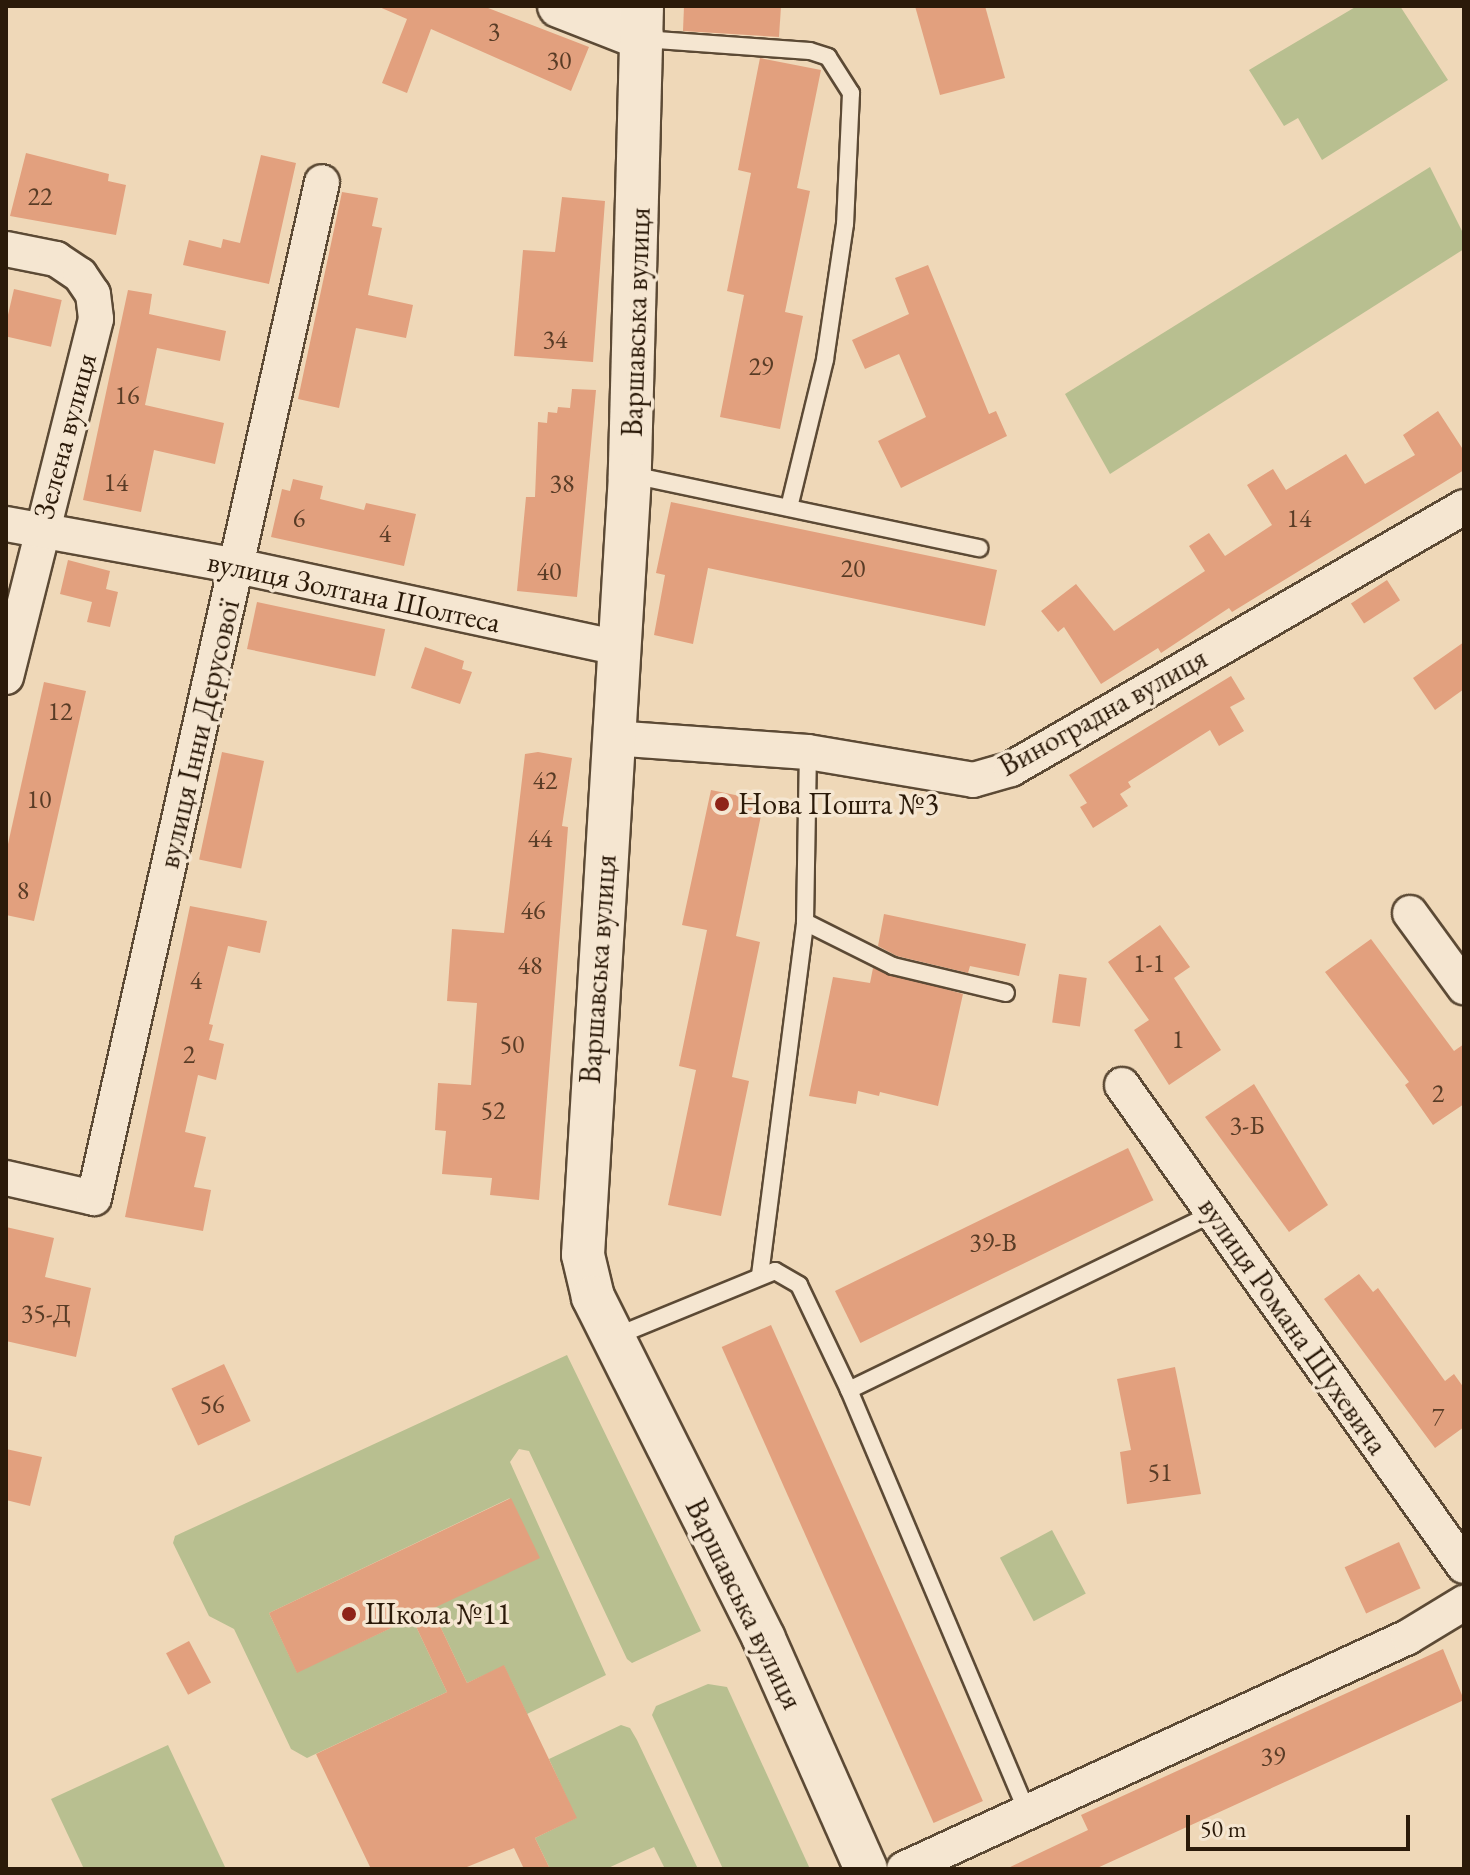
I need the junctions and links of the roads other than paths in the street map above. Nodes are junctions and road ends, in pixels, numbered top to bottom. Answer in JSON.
{"nodes":[{"id":1,"x":559,"y":6,"type":"edge"},
{"id":2,"x":643,"y":22,"type":"edge"},
{"id":3,"x":322,"y":182,"type":"dead end"},
{"id":4,"x":6,"y":249,"type":"edge"},
{"id":5,"x":630,"y":475,"type":"junction"},
{"id":6,"x":1464,"y":507,"type":"edge"},
{"id":7,"x":789,"y":508,"type":"junction"},
{"id":8,"x":6,"y":524,"type":"edge"},
{"id":9,"x":40,"y":529,"type":"junction"},
{"id":10,"x":979,"y":548,"type":"dead end"},
{"id":11,"x":237,"y":566,"type":"junction"},
{"id":12,"x":619,"y":648,"type":"junction"},
{"id":13,"x":6,"y":677,"type":"edge"},
{"id":14,"x":612,"y":738,"type":"junction"},
{"id":15,"x":808,"y":752,"type":"junction"},
{"id":16,"x":1410,"y":913,"type":"dead end"},
{"id":17,"x":805,"y":922,"type":"junction"},
{"id":18,"x":1464,"y":987,"type":"edge"},
{"id":19,"x":1006,"y":993,"type":"dead end"},
{"id":20,"x":1122,"y":1085,"type":"dead end"},
{"id":21,"x":6,"y":1178,"type":"edge"},
{"id":22,"x":1213,"y":1213,"type":"junction"},
{"id":23,"x":760,"y":1275,"type":"junction"},
{"id":24,"x":612,"y":1338,"type":"junction"},
{"id":25,"x":849,"y":1390,"type":"junction"},
{"id":26,"x":1464,"y":1566,"type":"edge"},
{"id":27,"x":1464,"y":1603,"type":"edge"},
{"id":28,"x":1027,"y":1812,"type":"junction"},
{"id":29,"x":866,"y":1869,"type":"edge"},
{"id":30,"x":904,"y":1869,"type":"edge"}],
"edges":[{"from":1,"to":2,"type":"street"},
{"from":2,"to":5,"type":"street","name":"Варшавська вулиця"},
{"from":2,"to":7,"type":"lane"},
{"from":3,"to":11,"type":"street","name":"вулиця Інни Дерусової"},
{"from":4,"to":9,"type":"street","name":"Зелена вулиця"},
{"from":5,"to":7,"type":"lane"},
{"from":5,"to":12,"type":"street","name":"Варшавська вулиця"},
{"from":6,"to":15,"type":"street","name":"Виноградна вулиця"},
{"from":7,"to":10,"type":"lane"},
{"from":8,"to":9,"type":"street","name":"вулиця Золтана Шолтеса"},
{"from":9,"to":11,"type":"street","name":"вулиця Золтана Шолтеса"},
{"from":9,"to":13,"type":"street","name":"Зелена вулиця"},
{"from":11,"to":12,"type":"street","name":"вулиця Золтана Шолтеса"},
{"from":11,"to":21,"type":"street","name":"вулиця Інни Дерусової"},
{"from":12,"to":14,"type":"street","name":"Варшавська вулиця"},
{"from":14,"to":15,"type":"street","name":"Виноградна вулиця"},
{"from":14,"to":24,"type":"street","name":"Варшавська вулиця"},
{"from":15,"to":17,"type":"lane"},
{"from":16,"to":18,"type":"street"},
{"from":17,"to":19,"type":"lane"},
{"from":17,"to":23,"type":"lane"},
{"from":20,"to":22,"type":"street","name":"вулиця Романа Шухевича"},
{"from":22,"to":25,"type":"lane"},
{"from":22,"to":26,"type":"street","name":"вулиця Романа Шухевича"},
{"from":23,"to":24,"type":"lane"},
{"from":23,"to":25,"type":"lane"},
{"from":24,"to":29,"type":"street","name":"Варшавська вулиця"},
{"from":25,"to":28,"type":"lane"},
{"from":27,"to":28,"type":"street"},
{"from":28,"to":30,"type":"street"}]}
